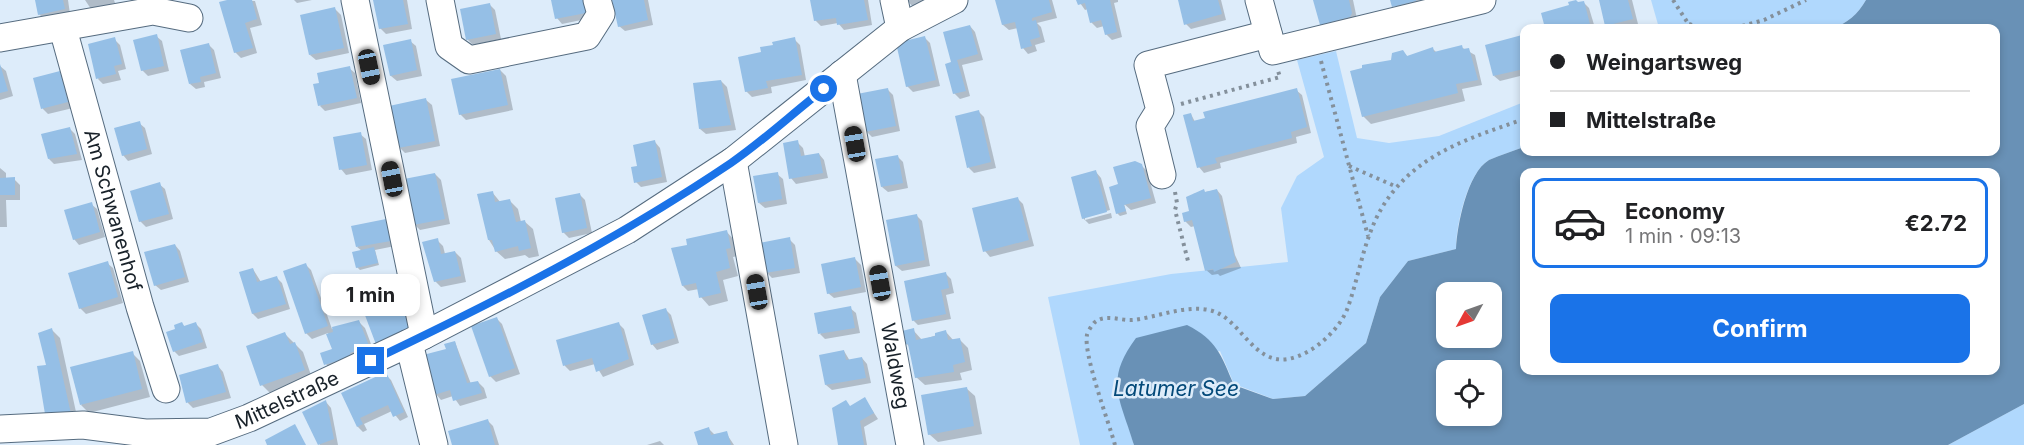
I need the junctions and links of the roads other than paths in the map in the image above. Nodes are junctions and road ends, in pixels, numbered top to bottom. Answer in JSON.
{"nodes":[{"id":1,"x":355,"y":0,"type":"edge"},
{"id":2,"x":440,"y":0,"type":"edge"},
{"id":3,"x":597,"y":0,"type":"edge"},
{"id":4,"x":894,"y":0,"type":"edge"},
{"id":5,"x":954,"y":0,"type":"edge"},
{"id":6,"x":1259,"y":0,"type":"edge"},
{"id":7,"x":1482,"y":0,"type":"edge"},
{"id":8,"x":189,"y":18,"type":"dead end"},
{"id":9,"x":900,"y":28,"type":"junction"},
{"id":10,"x":63,"y":29,"type":"junction"},
{"id":11,"x":0,"y":38,"type":"edge"},
{"id":12,"x":1270,"y":43,"type":"junction"},
{"id":13,"x":842,"y":74,"type":"junction"},
{"id":14,"x":733,"y":161,"type":"junction"},
{"id":15,"x":1168,"y":181,"type":"road end"},
{"id":16,"x":416,"y":339,"type":"junction"},
{"id":17,"x":166,"y":389,"type":"dead end"},
{"id":18,"x":4,"y":434,"type":"edge"},
{"id":19,"x":212,"y":438,"type":"edge"},
{"id":20,"x":434,"y":445,"type":"edge"},
{"id":21,"x":784,"y":445,"type":"edge"},
{"id":22,"x":910,"y":445,"type":"edge"}],
"edges":[{"from":1,"to":16,"type":"street"},
{"from":2,"to":3,"type":"street"},
{"from":4,"to":9,"type":"street"},
{"from":5,"to":9,"type":"street","name":"Mittelstraße"},
{"from":6,"to":12,"type":"street"},
{"from":7,"to":12,"type":"street"},
{"from":8,"to":10,"type":"street"},
{"from":9,"to":13,"type":"street","name":"Mittelstraße"},
{"from":10,"to":11,"type":"street"},
{"from":10,"to":17,"type":"street","name":"Am Schwanenhof"},
{"from":12,"to":15,"type":"street"},
{"from":13,"to":14,"type":"street","name":"Mittelstraße"},
{"from":13,"to":22,"type":"street","name":"Waldweg"},
{"from":14,"to":16,"type":"street","name":"Mittelstraße"},
{"from":14,"to":21,"type":"street"},
{"from":16,"to":19,"type":"street","name":"Mittelstraße"},
{"from":16,"to":20,"type":"street"},
{"from":18,"to":19,"type":"street","name":"Mittelstraße"}]}
